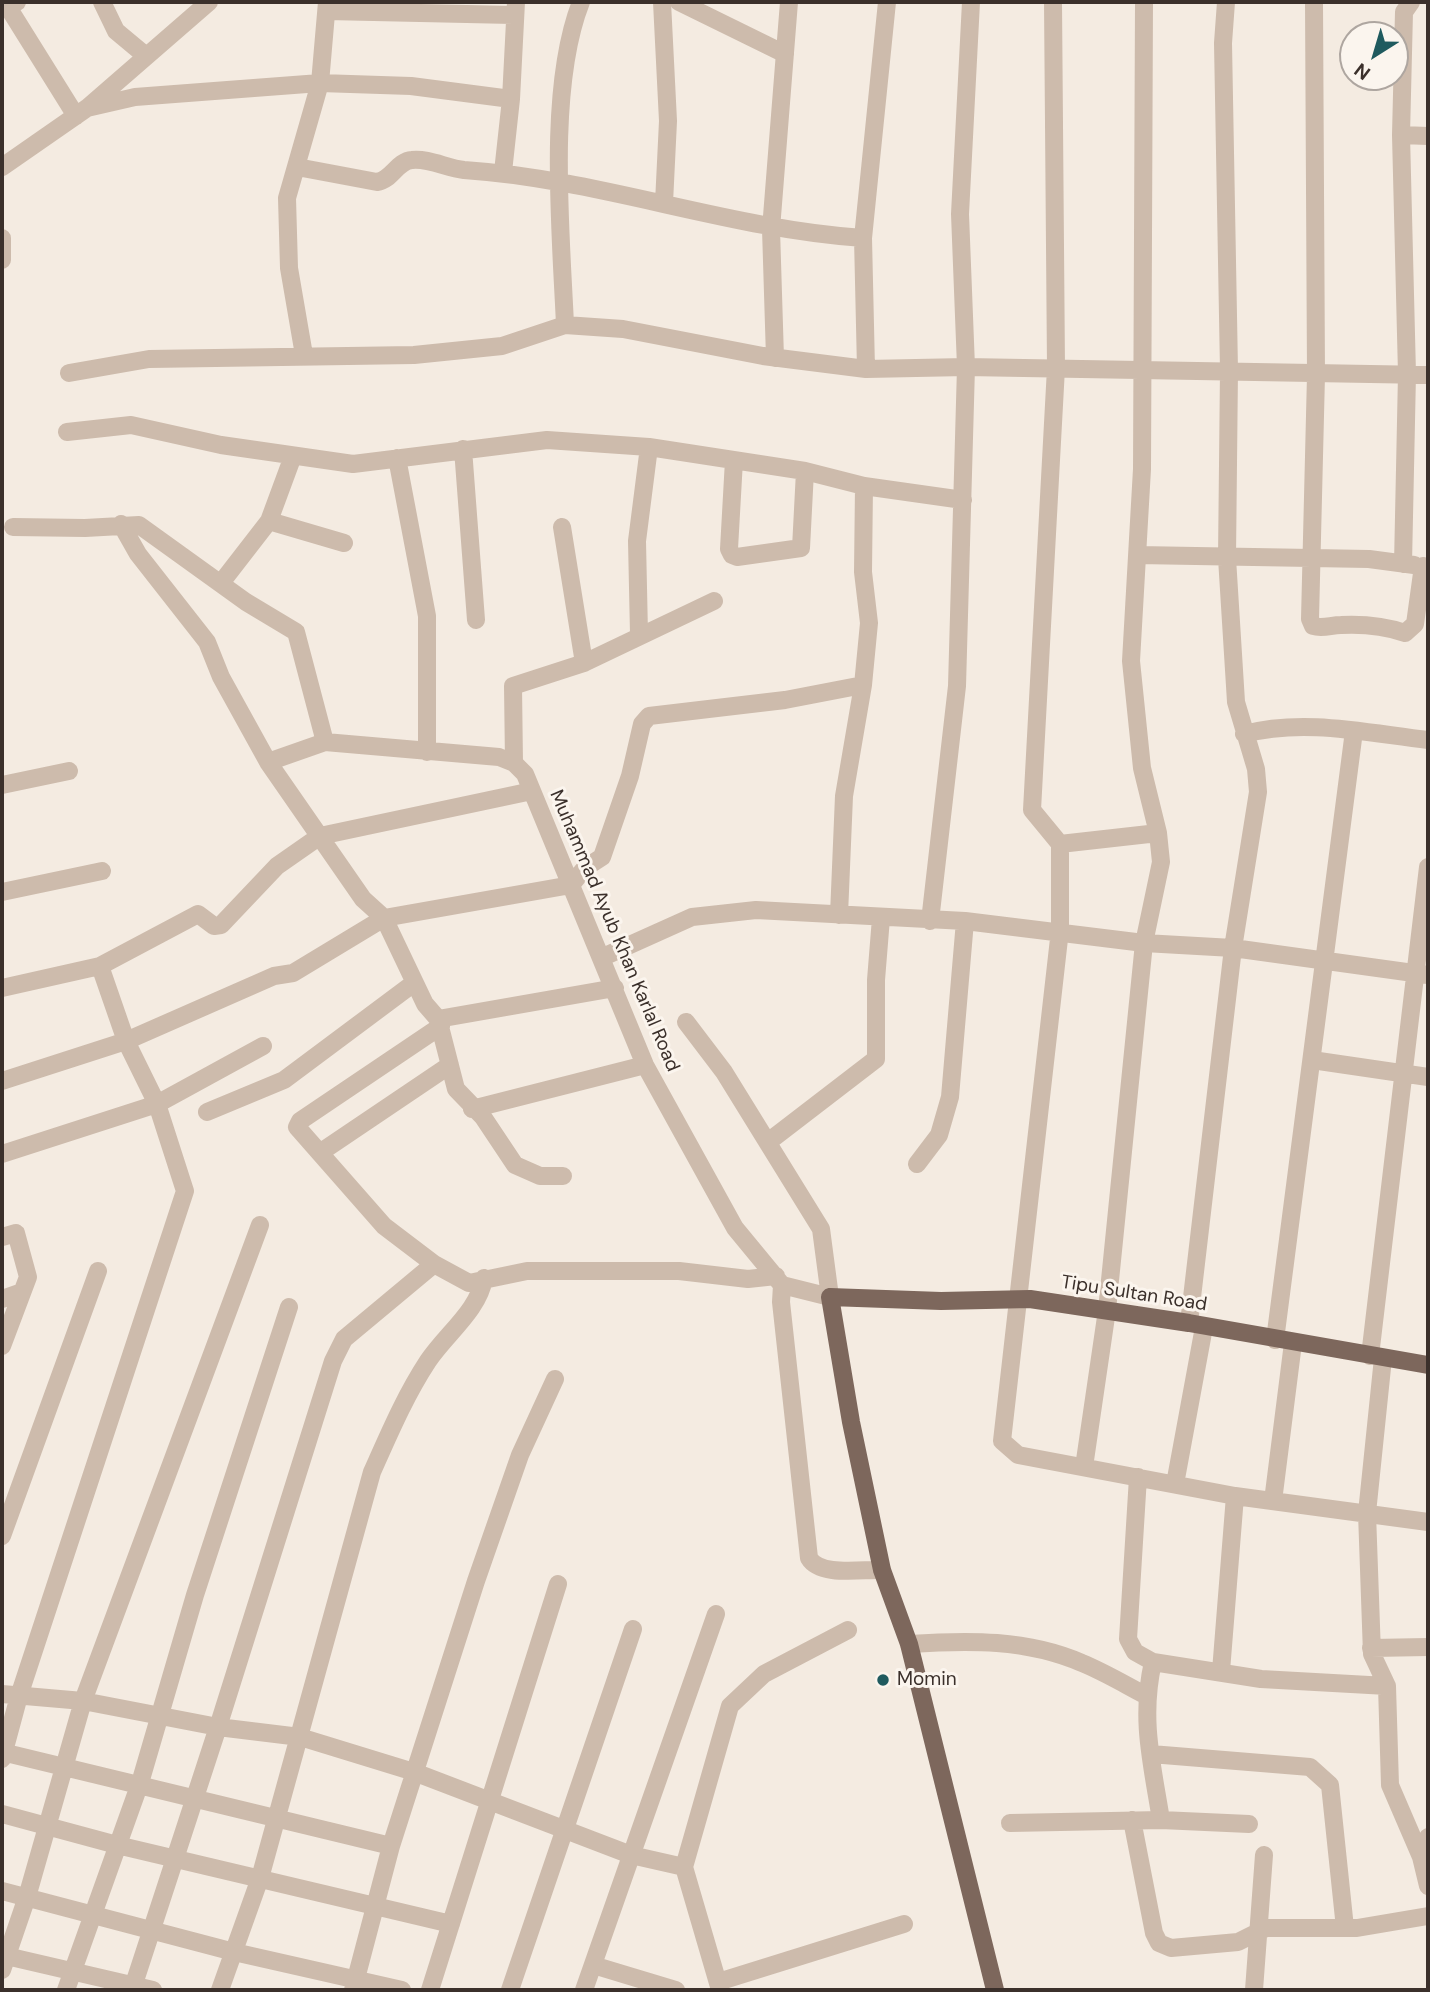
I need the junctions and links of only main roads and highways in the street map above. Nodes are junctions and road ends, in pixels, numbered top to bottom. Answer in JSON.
{"nodes":[{"id":1,"x":1428,"y":1365,"type":"edge"},
{"id":2,"x":995,"y":1990,"type":"edge"}],
"edges":[{"from":1,"to":2,"type":"main road","name":"Tipu Sultan Road"}]}
